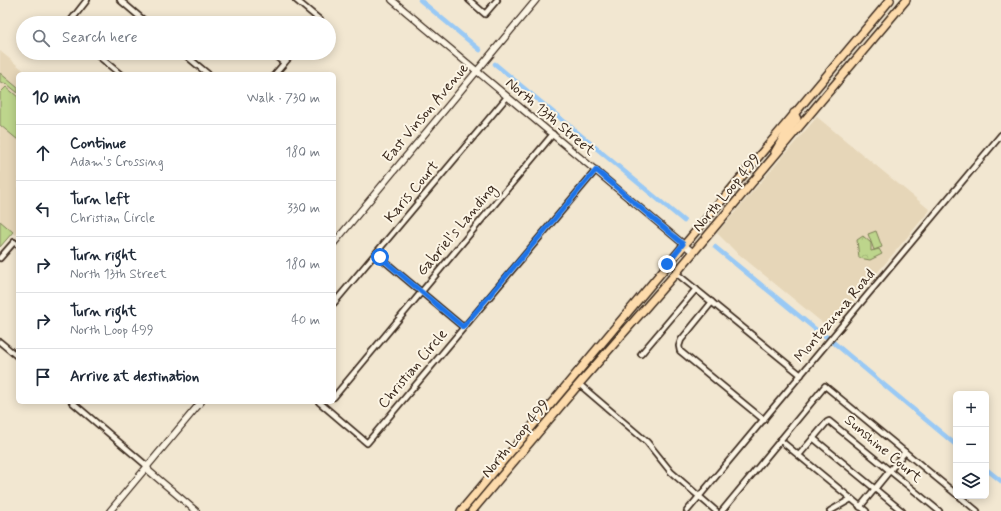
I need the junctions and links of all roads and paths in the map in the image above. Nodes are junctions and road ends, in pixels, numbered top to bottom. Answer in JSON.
{"nodes":[{"id":1,"x":87,"y":0,"type":"edge"},
{"id":2,"x":120,"y":0,"type":"edge"},
{"id":3,"x":296,"y":0,"type":"edge"},
{"id":4,"x":392,"y":0,"type":"edge"},
{"id":5,"x":469,"y":0,"type":"edge"},
{"id":6,"x":497,"y":0,"type":"edge"},
{"id":7,"x":536,"y":0,"type":"edge"},
{"id":8,"x":890,"y":0,"type":"edge"},
{"id":9,"x":906,"y":0,"type":"edge"},
{"id":10,"x":74,"y":16,"type":"edge"},
{"id":11,"x":139,"y":16,"type":"edge"},
{"id":12,"x":313,"y":16,"type":"edge"},
{"id":13,"x":103,"y":60,"type":"edge"},
{"id":14,"x":191,"y":60,"type":"edge"},
{"id":15,"x":280,"y":60,"type":"edge"},
{"id":16,"x":287,"y":60,"type":"edge"},
{"id":17,"x":284,"y":63,"type":"junction"},
{"id":18,"x":477,"y":71,"type":"junction"},
{"id":19,"x":118,"y":72,"type":"edge"},
{"id":20,"x":206,"y":72,"type":"edge"},
{"id":21,"x":277,"y":72,"type":"edge"},
{"id":22,"x":507,"y":97,"type":"junction"},
{"id":23,"x":794,"y":113,"type":"junction"},
{"id":24,"x":553,"y":134,"type":"junction"},
{"id":25,"x":1001,"y":135,"type":"edge"},
{"id":26,"x":772,"y":160,"type":"junction"},
{"id":27,"x":596,"y":170,"type":"junction"},
{"id":28,"x":336,"y":240,"type":"edge"},
{"id":29,"x":16,"y":244,"type":"edge"},
{"id":30,"x":683,"y":244,"type":"junction"},
{"id":31,"x":694,"y":253,"type":"junction"},
{"id":32,"x":376,"y":254,"type":"junction"},
{"id":33,"x":0,"y":258,"type":"edge"},
{"id":34,"x":676,"y":273,"type":"junction"},
{"id":35,"x":696,"y":289,"type":"junction"},
{"id":36,"x":421,"y":292,"type":"junction"},
{"id":37,"x":336,"y":301,"type":"edge"},
{"id":38,"x":712,"y":302,"type":"junction"},
{"id":39,"x":616,"y":326,"type":"junction"},
{"id":40,"x":463,"y":327,"type":"junction"},
{"id":41,"x":0,"y":342,"type":"edge"},
{"id":42,"x":641,"y":354,"type":"dead end"},
{"id":43,"x":16,"y":355,"type":"edge"},
{"id":44,"x":801,"y":375,"type":"junction"},
{"id":45,"x":579,"y":384,"type":"junction"},
{"id":46,"x":336,"y":394,"type":"edge"},
{"id":47,"x":74,"y":404,"type":"edge"},
{"id":48,"x":199,"y":404,"type":"edge"},
{"id":49,"x":321,"y":404,"type":"edge"},
{"id":50,"x":327,"y":404,"type":"edge"},
{"id":51,"x":325,"y":407,"type":"junction"},
{"id":52,"x":764,"y":420,"type":"junction"},
{"id":53,"x":813,"y":438,"type":"junction"},
{"id":54,"x":780,"y":440,"type":"junction"},
{"id":55,"x":905,"y":452,"type":"junction"},
{"id":56,"x":799,"y":456,"type":"junction"},
{"id":57,"x":147,"y":466,"type":"junction"},
{"id":58,"x":890,"y":470,"type":"junction"},
{"id":59,"x":875,"y":488,"type":"junction"},
{"id":60,"x":953,"y":492,"type":"edge"},
{"id":61,"x":699,"y":497,"type":"junction"},
{"id":62,"x":851,"y":499,"type":"junction"},
{"id":63,"x":963,"y":499,"type":"edge"},
{"id":64,"x":860,"y":506,"type":"junction"},
{"id":65,"x":110,"y":511,"type":"edge"},
{"id":66,"x":196,"y":511,"type":"edge"},
{"id":67,"x":461,"y":511,"type":"edge"},
{"id":68,"x":472,"y":511,"type":"edge"},
{"id":69,"x":687,"y":511,"type":"edge"},
{"id":70,"x":716,"y":511,"type":"edge"},
{"id":71,"x":722,"y":511,"type":"edge"},
{"id":72,"x":830,"y":511,"type":"edge"},
{"id":73,"x":866,"y":511,"type":"edge"},
{"id":74,"x":902,"y":511,"type":"edge"},
{"id":75,"x":939,"y":511,"type":"edge"},
{"id":76,"x":977,"y":511,"type":"edge"}],
"edges":[{"from":1,"to":10,"type":"street"},
{"from":2,"to":11,"type":"street"},
{"from":3,"to":12,"type":"street"},
{"from":4,"to":18,"type":"street","name":"North 13th Street"},
{"from":5,"to":6,"type":"street"},
{"from":7,"to":18,"type":"street","name":"East Vinson Avenue"},
{"from":8,"to":23,"type":"main road","name":"North Loop 499"},
{"from":9,"to":26,"type":"main road","name":"North Loop 499"},
{"from":13,"to":19,"type":"street"},
{"from":14,"to":20,"type":"street"},
{"from":15,"to":17,"type":"street"},
{"from":16,"to":17,"type":"street"},
{"from":17,"to":21,"type":"street"},
{"from":18,"to":22,"type":"street","name":"North 13th Street"},
{"from":18,"to":28,"type":"street","name":"East Vinson Avenue"},
{"from":22,"to":24,"type":"street","name":"North 13th Street"},
{"from":22,"to":32,"type":"street","name":"Karis Court"},
{"from":23,"to":26,"type":"main road"},
{"from":23,"to":30,"type":"main road","name":"North Loop 499"},
{"from":24,"to":27,"type":"street","name":"North 13th Street"},
{"from":24,"to":36,"type":"street","name":"Gabriel's Landing"},
{"from":25,"to":44,"type":"street","name":"Montezuma Road"},
{"from":26,"to":31,"type":"main road","name":"North Loop 499"},
{"from":27,"to":30,"type":"street","name":"North 13th Street"},
{"from":27,"to":40,"type":"street","name":"Christian Circle"},
{"from":29,"to":33,"type":"street"},
{"from":30,"to":31,"type":"street","name":"North 13th Street"},
{"from":30,"to":39,"type":"main road","name":"North Loop 499"},
{"from":31,"to":34,"type":"main road","name":"North Loop 499"},
{"from":32,"to":36,"type":"street"},
{"from":32,"to":37,"type":"street","name":"Karis Court"},
{"from":34,"to":35,"type":"street"},
{"from":34,"to":45,"type":"main road","name":"North Loop 499"},
{"from":35,"to":38,"type":"street"},
{"from":35,"to":42,"type":"street"},
{"from":36,"to":40,"type":"street"},
{"from":36,"to":46,"type":"street","name":"Gabriel's Landing"},
{"from":38,"to":44,"type":"street"},
{"from":38,"to":52,"type":"street"},
{"from":39,"to":45,"type":"main road"},
{"from":39,"to":67,"type":"main road","name":"North Loop 499"},
{"from":40,"to":51,"type":"street","name":"Christian Circle"},
{"from":41,"to":43,"type":"street"},
{"from":44,"to":52,"type":"street","name":"Montezuma Road"},
{"from":45,"to":61,"type":"street"},
{"from":45,"to":68,"type":"main road","name":"North Loop 499"},
{"from":47,"to":57,"type":"street"},
{"from":48,"to":57,"type":"street"},
{"from":49,"to":51,"type":"street","name":"Christian Circle"},
{"from":50,"to":51,"type":"street"},
{"from":52,"to":61,"type":"street","name":"Montezuma Road"},
{"from":53,"to":56,"type":"street","name":"Sunshine Court"},
{"from":53,"to":58,"type":"street","name":"Sunshine Court"},
{"from":53,"to":59,"type":"street"},
{"from":54,"to":55,"type":"street"},
{"from":54,"to":56,"type":"street"},
{"from":54,"to":71,"type":"street"},
{"from":55,"to":58,"type":"street"},
{"from":55,"to":60,"type":"street"},
{"from":56,"to":62,"type":"street"},
{"from":57,"to":65,"type":"street"},
{"from":57,"to":66,"type":"street"},
{"from":58,"to":59,"type":"street"},
{"from":58,"to":75,"type":"street","name":"Sunshine Court"},
{"from":59,"to":64,"type":"street"},
{"from":59,"to":74,"type":"street"},
{"from":61,"to":69,"type":"street","name":"Montezuma Road"},
{"from":61,"to":70,"type":"street"},
{"from":62,"to":64,"type":"street"},
{"from":62,"to":72,"type":"street"},
{"from":63,"to":76,"type":"street"},
{"from":64,"to":73,"type":"street"}]}
